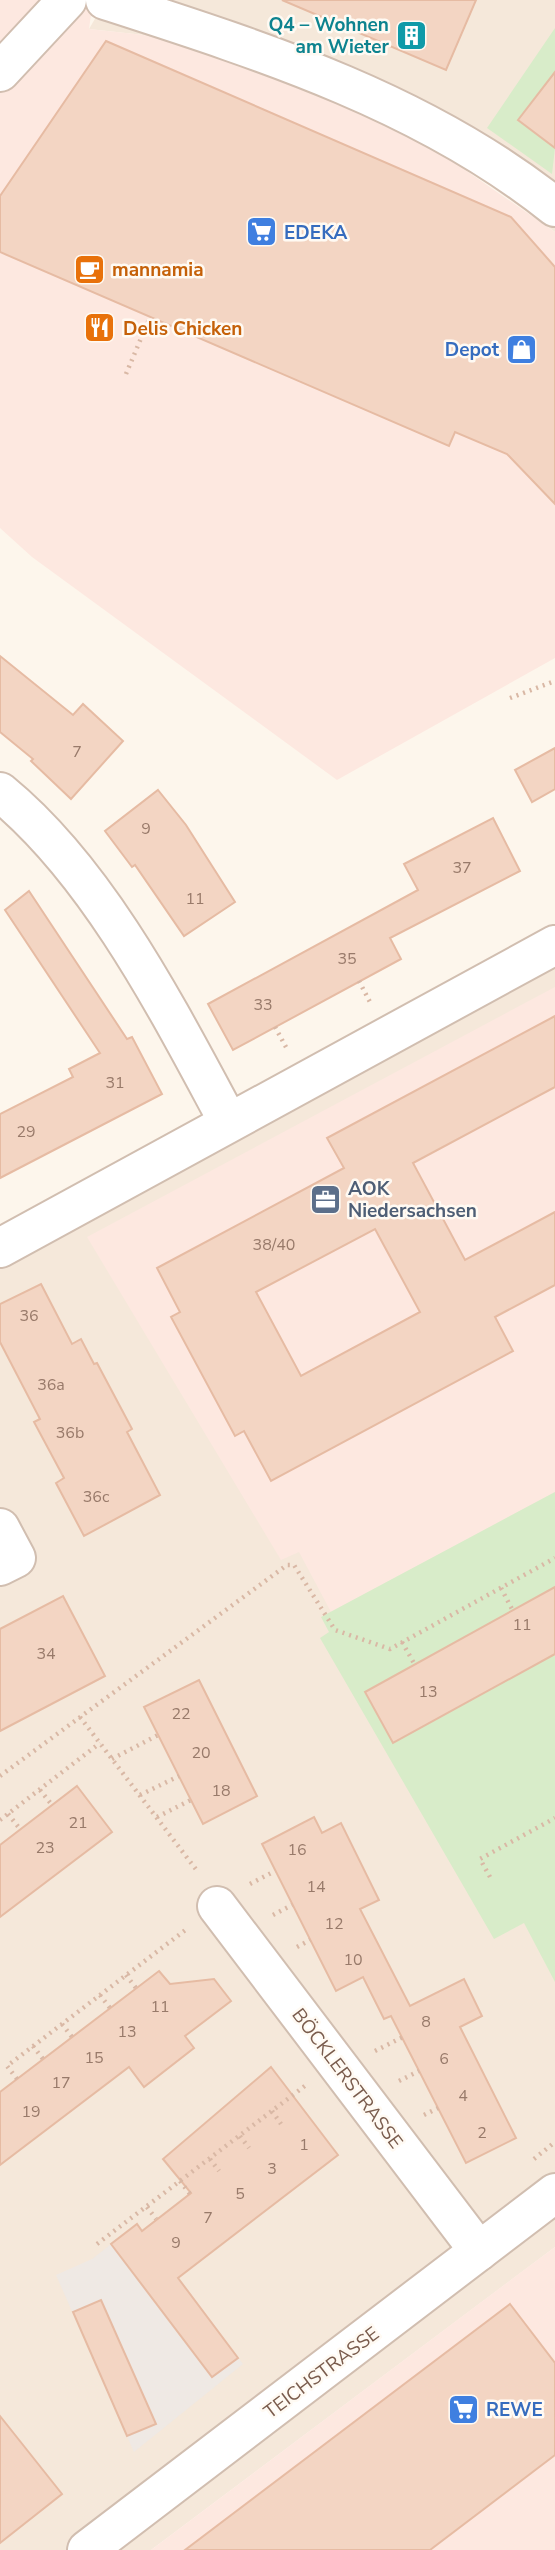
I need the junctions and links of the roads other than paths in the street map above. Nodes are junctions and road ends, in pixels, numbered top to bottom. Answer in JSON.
{"nodes":[{"id":1,"x":67,"y":0,"type":"edge"},
{"id":2,"x":105,"y":0,"type":"edge"},
{"id":3,"x":0,"y":72,"type":"edge"},
{"id":4,"x":555,"y":207,"type":"edge"},
{"id":5,"x":0,"y":792,"type":"edge"},
{"id":6,"x":555,"y":945,"type":"edge"},
{"id":7,"x":228,"y":1121,"type":"junction"},
{"id":8,"x":0,"y":1248,"type":"edge"},
{"id":9,"x":0,"y":1528,"type":"edge"},
{"id":10,"x":0,"y":1566,"type":"edge"},
{"id":11,"x":217,"y":1906,"type":"road end"},
{"id":12,"x":555,"y":2193,"type":"edge"},
{"id":13,"x":479,"y":2251,"type":"junction"},
{"id":14,"x":87,"y":2550,"type":"edge"}],
"edges":[{"from":1,"to":3,"type":"street"},
{"from":2,"to":4,"type":"street"},
{"from":5,"to":7,"type":"street"},
{"from":6,"to":7,"type":"street"},
{"from":7,"to":8,"type":"street"},
{"from":9,"to":10,"type":"street"},
{"from":11,"to":13,"type":"street","name":"BÖCKLERSTRASSE"},
{"from":12,"to":13,"type":"street","name":"TEICHSTRASSE"},
{"from":13,"to":14,"type":"street","name":"TEICHSTRASSE"}]}
